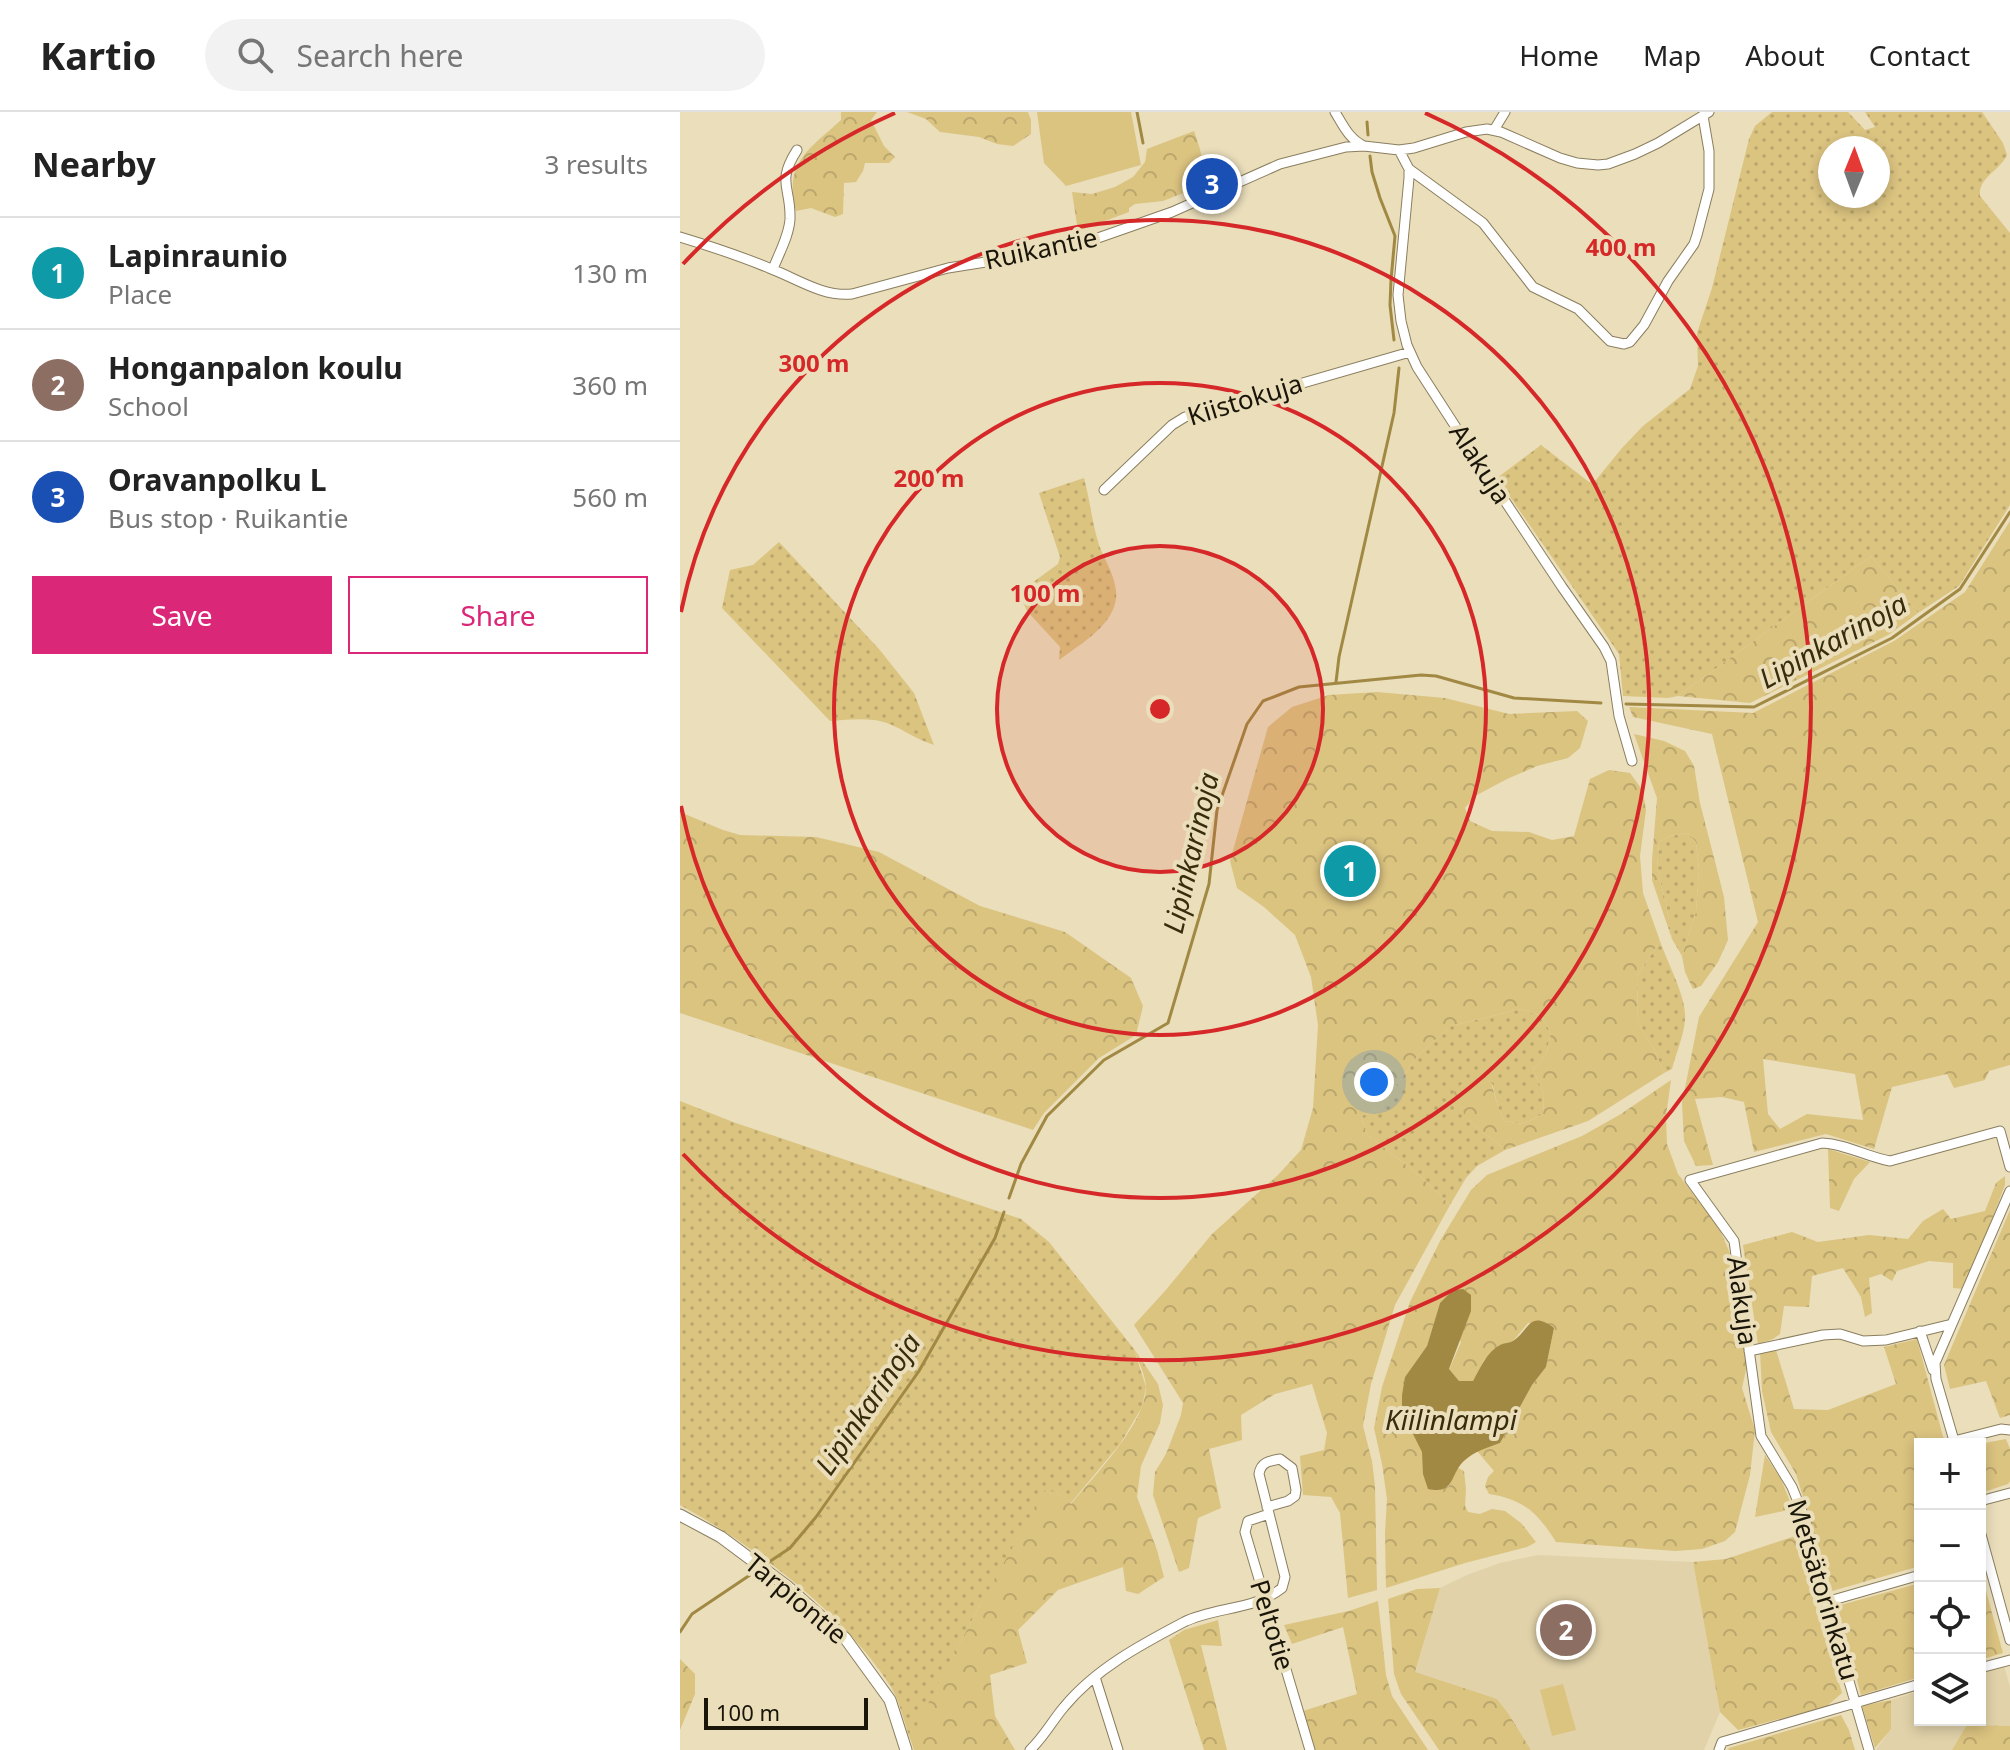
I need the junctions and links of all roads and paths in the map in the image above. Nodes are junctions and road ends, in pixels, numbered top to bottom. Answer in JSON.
{"nodes":[{"id":1,"x":1335,"y":112,"type":"edge"},
{"id":2,"x":1505,"y":112,"type":"edge"},
{"id":3,"x":1706,"y":114,"type":"edge"},
{"id":4,"x":1494,"y":130,"type":"junction"},
{"id":5,"x":1364,"y":146,"type":"junction"},
{"id":6,"x":797,"y":150,"type":"dead end"},
{"id":7,"x":1399,"y":150,"type":"junction"},
{"id":8,"x":1409,"y":169,"type":"junction"},
{"id":9,"x":680,"y":237,"type":"edge"},
{"id":10,"x":773,"y":269,"type":"junction"},
{"id":11,"x":1410,"y":352,"type":"junction"},
{"id":12,"x":1104,"y":490,"type":"dead end"},
{"id":13,"x":1632,"y":761,"type":"dead end"},
{"id":14,"x":2005,"y":1130,"type":"edge"},
{"id":15,"x":2010,"y":1167,"type":"edge"},
{"id":16,"x":2010,"y":1191,"type":"edge"},
{"id":17,"x":1952,"y":1324,"type":"junction"},
{"id":18,"x":1920,"y":1331,"type":"junction"},
{"id":19,"x":1749,"y":1351,"type":"junction"},
{"id":20,"x":1936,"y":1379,"type":"junction"},
{"id":21,"x":2010,"y":1430,"type":"edge"},
{"id":22,"x":1761,"y":1436,"type":"joint"},
{"id":23,"x":1954,"y":1438,"type":"edge"},
{"id":24,"x":1971,"y":1438,"type":"edge"},
{"id":25,"x":2010,"y":1493,"type":"edge"},
{"id":26,"x":1986,"y":1499,"type":"edge"},
{"id":27,"x":1268,"y":1511,"type":"junction"},
{"id":28,"x":680,"y":1515,"type":"edge"},
{"id":29,"x":1986,"y":1563,"type":"edge"},
{"id":30,"x":1914,"y":1577,"type":"edge"},
{"id":31,"x":1264,"y":1598,"type":"junction"},
{"id":32,"x":1826,"y":1602,"type":"junction"},
{"id":33,"x":2010,"y":1640,"type":"edge"},
{"id":34,"x":2010,"y":1660,"type":"edge"},
{"id":35,"x":1986,"y":1666,"type":"edge"},
{"id":36,"x":1095,"y":1677,"type":"junction"},
{"id":37,"x":1914,"y":1686,"type":"edge"},
{"id":38,"x":1856,"y":1702,"type":"junction"},
{"id":39,"x":906,"y":1750,"type":"edge"},
{"id":40,"x":1030,"y":1750,"type":"edge"},
{"id":41,"x":1118,"y":1750,"type":"edge"},
{"id":42,"x":1310,"y":1750,"type":"edge"},
{"id":43,"x":1719,"y":1750,"type":"edge"},
{"id":44,"x":1869,"y":1750,"type":"edge"}],
"edges":[{"from":1,"to":5,"type":"street"},
{"from":2,"to":4,"type":"street"},
{"from":3,"to":4,"type":"street"},
{"from":3,"to":8,"type":"street"},
{"from":4,"to":7,"type":"street","name":"Ruikantie"},
{"from":5,"to":7,"type":"street","name":"Ruikantie"},
{"from":5,"to":10,"type":"street","name":"Ruikantie"},
{"from":6,"to":10,"type":"street"},
{"from":7,"to":8,"type":"street"},
{"from":8,"to":11,"type":"street","name":"Alakuja"},
{"from":9,"to":10,"type":"street","name":"Ruikantie"},
{"from":11,"to":12,"type":"street","name":"Kiistokuja"},
{"from":11,"to":13,"type":"street","name":"Alakuja"},
{"from":14,"to":15,"type":"street"},
{"from":14,"to":19,"type":"street","name":"Alakuja"},
{"from":16,"to":17,"type":"street"},
{"from":17,"to":18,"type":"street"},
{"from":17,"to":20,"type":"street"},
{"from":18,"to":19,"type":"street"},
{"from":18,"to":20,"type":"street"},
{"from":19,"to":22,"type":"street","name":"Alakuja"},
{"from":20,"to":23,"type":"street"},
{"from":21,"to":24,"type":"street"},
{"from":22,"to":32,"type":"street","name":"Metsätorinkatu"},
{"from":25,"to":26,"type":"street"},
{"from":27,"to":27,"type":"street"},
{"from":27,"to":31,"type":"street"},
{"from":27,"to":31,"type":"street","name":"Peltotie"},
{"from":28,"to":39,"type":"street","name":"Tarpiontie"},
{"from":29,"to":33,"type":"street"},
{"from":30,"to":32,"type":"street"},
{"from":31,"to":36,"type":"street"},
{"from":31,"to":42,"type":"street","name":"Peltotie"},
{"from":32,"to":38,"type":"street","name":"Metsätorinkatu"},
{"from":34,"to":35,"type":"street"},
{"from":36,"to":40,"type":"street"},
{"from":36,"to":41,"type":"street"},
{"from":37,"to":38,"type":"street"},
{"from":38,"to":43,"type":"street"},
{"from":38,"to":44,"type":"street","name":"Metsätorinkatu"}]}
